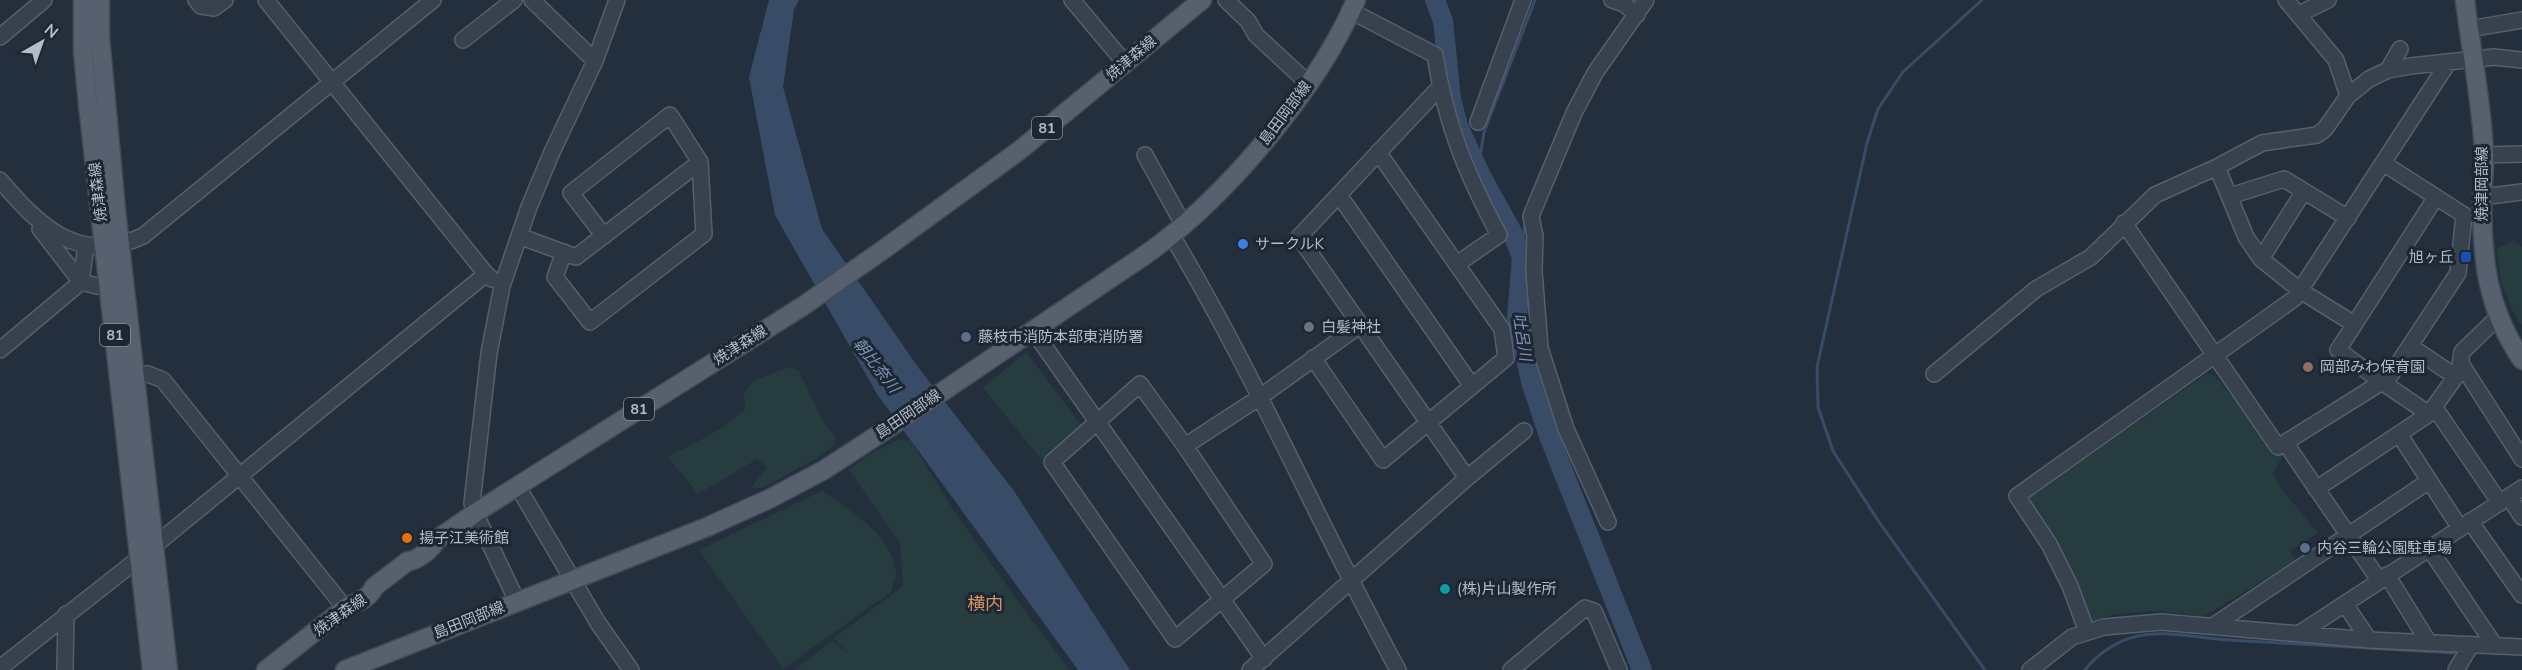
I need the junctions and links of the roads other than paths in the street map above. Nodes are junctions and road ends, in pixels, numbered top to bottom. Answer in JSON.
{"nodes":[{"id":1,"x":44,"y":0,"type":"edge"},
{"id":2,"x":83,"y":0,"type":"edge"},
{"id":3,"x":100,"y":0,"type":"edge"},
{"id":4,"x":196,"y":0,"type":"edge"},
{"id":5,"x":225,"y":0,"type":"edge"},
{"id":6,"x":266,"y":0,"type":"edge"},
{"id":7,"x":433,"y":0,"type":"edge"},
{"id":8,"x":514,"y":0,"type":"edge"},
{"id":9,"x":532,"y":0,"type":"edge"},
{"id":10,"x":617,"y":0,"type":"edge"},
{"id":11,"x":1072,"y":0,"type":"edge"},
{"id":12,"x":1203,"y":0,"type":"edge"},
{"id":13,"x":1226,"y":0,"type":"edge"},
{"id":14,"x":1523,"y":0,"type":"edge"},
{"id":15,"x":1646,"y":0,"type":"edge"},
{"id":16,"x":2286,"y":0,"type":"edge"},
{"id":17,"x":2328,"y":0,"type":"edge"},
{"id":18,"x":2465,"y":0,"type":"edge"},
{"id":19,"x":1618,"y":2,"type":"edge"},
{"id":20,"x":1354,"y":6,"type":"edge"},
{"id":21,"x":2299,"y":14,"type":"junction"},
{"id":22,"x":1637,"y":15,"type":"junction"},
{"id":23,"x":2522,"y":20,"type":"edge"},
{"id":24,"x":2469,"y":29,"type":"junction"},
{"id":25,"x":0,"y":37,"type":"edge"},
{"id":26,"x":463,"y":40,"type":"dead end"},
{"id":27,"x":2400,"y":49,"type":"dead end"},
{"id":28,"x":2472,"y":60,"type":"junction"},
{"id":29,"x":2522,"y":60,"type":"edge"},
{"id":30,"x":595,"y":62,"type":"junction"},
{"id":31,"x":1125,"y":63,"type":"junction"},
{"id":32,"x":2448,"y":63,"type":"junction"},
{"id":33,"x":2388,"y":70,"type":"junction"},
{"id":34,"x":332,"y":82,"type":"junction"},
{"id":35,"x":1308,"y":83,"type":"junction"},
{"id":36,"x":1440,"y":87,"type":"junction"},
{"id":37,"x":2348,"y":96,"type":"junction"},
{"id":38,"x":1478,"y":122,"type":"dead end"},
{"id":39,"x":1378,"y":152,"type":"junction"},
{"id":40,"x":2522,"y":154,"type":"edge"},
{"id":41,"x":1145,"y":155,"type":"dead end"},
{"id":42,"x":2484,"y":155,"type":"junction"},
{"id":43,"x":700,"y":162,"type":"junction"},
{"id":44,"x":2383,"y":163,"type":"junction"},
{"id":45,"x":2217,"y":167,"type":"junction"},
{"id":46,"x":0,"y":180,"type":"edge"},
{"id":47,"x":2304,"y":191,"type":"junction"},
{"id":48,"x":2522,"y":192,"type":"edge"},
{"id":49,"x":1339,"y":195,"type":"junction"},
{"id":50,"x":2230,"y":196,"type":"junction"},
{"id":51,"x":2436,"y":197,"type":"junction"},
{"id":52,"x":2482,"y":197,"type":"junction"},
{"id":53,"x":28,"y":213,"type":"junction"},
{"id":54,"x":2348,"y":218,"type":"junction"},
{"id":55,"x":2124,"y":222,"type":"junction"},
{"id":56,"x":1178,"y":231,"type":"junction"},
{"id":57,"x":519,"y":236,"type":"junction"},
{"id":58,"x":604,"y":236,"type":"junction"},
{"id":59,"x":86,"y":245,"type":"junction"},
{"id":60,"x":113,"y":245,"type":"junction"},
{"id":61,"x":564,"y":252,"type":"junction"},
{"id":62,"x":2261,"y":260,"type":"junction"},
{"id":63,"x":1457,"y":264,"type":"junction"},
{"id":64,"x":486,"y":274,"type":"junction"},
{"id":65,"x":81,"y":282,"type":"junction"},
{"id":66,"x":109,"y":284,"type":"junction"},
{"id":67,"x":502,"y":286,"type":"junction"},
{"id":68,"x":2301,"y":291,"type":"junction"},
{"id":69,"x":2498,"y":317,"type":"junction"},
{"id":70,"x":2354,"y":324,"type":"junction"},
{"id":71,"x":1359,"y":326,"type":"junction"},
{"id":72,"x":1032,"y":329,"type":"junction"},
{"id":73,"x":2410,"y":346,"type":"junction"},
{"id":74,"x":0,"y":350,"type":"edge"},
{"id":75,"x":2216,"y":356,"type":"junction"},
{"id":76,"x":1313,"y":358,"type":"junction"},
{"id":77,"x":2522,"y":360,"type":"edge"},
{"id":78,"x":2459,"y":371,"type":"junction"},
{"id":79,"x":1934,"y":374,"type":"dead end"},
{"id":80,"x":134,"y":375,"type":"junction"},
{"id":81,"x":2382,"y":382,"type":"junction"},
{"id":82,"x":1472,"y":387,"type":"junction"},
{"id":83,"x":1260,"y":397,"type":"junction"},
{"id":84,"x":2432,"y":411,"type":"junction"},
{"id":85,"x":1096,"y":422,"type":"junction"},
{"id":86,"x":1428,"y":423,"type":"junction"},
{"id":87,"x":1524,"y":431,"type":"dead end"},
{"id":88,"x":2399,"y":434,"type":"junction"},
{"id":89,"x":2286,"y":444,"type":"junction"},
{"id":90,"x":1185,"y":446,"type":"junction"},
{"id":91,"x":2522,"y":459,"type":"edge"},
{"id":92,"x":237,"y":476,"type":"junction"},
{"id":93,"x":1467,"y":478,"type":"junction"},
{"id":94,"x":2429,"y":481,"type":"junction"},
{"id":95,"x":518,"y":488,"type":"junction"},
{"id":96,"x":2316,"y":489,"type":"junction"},
{"id":97,"x":2510,"y":496,"type":"edge"},
{"id":98,"x":475,"y":513,"type":"junction"},
{"id":99,"x":2522,"y":517,"type":"edge"},
{"id":100,"x":1608,"y":522,"type":"dead end"},
{"id":101,"x":2465,"y":525,"type":"junction"},
{"id":102,"x":2347,"y":535,"type":"junction"},
{"id":103,"x":155,"y":545,"type":"junction"},
{"id":104,"x":2429,"y":548,"type":"junction"},
{"id":105,"x":138,"y":559,"type":"junction"},
{"id":106,"x":573,"y":578,"type":"junction"},
{"id":107,"x":2383,"y":578,"type":"junction"},
{"id":108,"x":1350,"y":581,"type":"junction"},
{"id":109,"x":2522,"y":595,"type":"edge"},
{"id":110,"x":1223,"y":600,"type":"junction"},
{"id":111,"x":517,"y":601,"type":"junction"},
{"id":112,"x":2346,"y":604,"type":"junction"},
{"id":113,"x":345,"y":609,"type":"junction"},
{"id":114,"x":66,"y":614,"type":"junction"},
{"id":115,"x":2213,"y":626,"type":"junction"},
{"id":116,"x":2087,"y":632,"type":"junction"},
{"id":117,"x":2300,"y":633,"type":"junction"},
{"id":118,"x":2369,"y":640,"type":"junction"},
{"id":119,"x":2429,"y":642,"type":"junction"},
{"id":120,"x":2471,"y":645,"type":"junction"},
{"id":121,"x":2495,"y":646,"type":"junction"},
{"id":122,"x":2522,"y":647,"type":"edge"},
{"id":123,"x":1264,"y":659,"type":"junction"},
{"id":124,"x":0,"y":668,"type":"edge"},
{"id":125,"x":65,"y":670,"type":"edge"},
{"id":126,"x":152,"y":670,"type":"edge"},
{"id":127,"x":168,"y":670,"type":"edge"},
{"id":128,"x":266,"y":670,"type":"edge"},
{"id":129,"x":345,"y":670,"type":"edge"},
{"id":130,"x":631,"y":670,"type":"edge"},
{"id":131,"x":1250,"y":670,"type":"edge"},
{"id":132,"x":1398,"y":670,"type":"edge"},
{"id":133,"x":1511,"y":670,"type":"edge"},
{"id":134,"x":1619,"y":670,"type":"edge"},
{"id":135,"x":2030,"y":670,"type":"edge"},
{"id":136,"x":2456,"y":670,"type":"edge"}],
"edges":[{"from":1,"to":25,"type":"street"},
{"from":2,"to":60,"type":"main road","name":"焼津森線","number":"81"},
{"from":3,"to":60,"type":"main road","name":"焼津森線","number":"81"},
{"from":4,"to":5,"type":"street"},
{"from":6,"to":34,"type":"street"},
{"from":7,"to":34,"type":"street"},
{"from":8,"to":26,"type":"street"},
{"from":9,"to":30,"type":"street"},
{"from":10,"to":30,"type":"street"},
{"from":11,"to":31,"type":"street"},
{"from":12,"to":31,"type":"main road","name":"焼津森線","number":"81"},
{"from":13,"to":35,"type":"street"},
{"from":14,"to":38,"type":"street"},
{"from":15,"to":22,"type":"street"},
{"from":16,"to":21,"type":"street"},
{"from":17,"to":21,"type":"street"},
{"from":18,"to":24,"type":"main road","name":"焼津岡部線"},
{"from":19,"to":22,"type":"street"},
{"from":20,"to":35,"type":"main road","name":"島田岡部線"},
{"from":20,"to":36,"type":"street"},
{"from":21,"to":37,"type":"street"},
{"from":22,"to":100,"type":"street"},
{"from":23,"to":24,"type":"street"},
{"from":24,"to":28,"type":"main road","name":"焼津岡部線"},
{"from":27,"to":33,"type":"street"},
{"from":28,"to":29,"type":"street"},
{"from":28,"to":32,"type":"street"},
{"from":28,"to":42,"type":"main road","name":"焼津岡部線"},
{"from":30,"to":57,"type":"street"},
{"from":31,"to":95,"type":"main road","name":"焼津森線","number":"81"},
{"from":32,"to":33,"type":"street"},
{"from":32,"to":44,"type":"street"},
{"from":33,"to":37,"type":"street"},
{"from":34,"to":60,"type":"street"},
{"from":34,"to":64,"type":"street"},
{"from":35,"to":56,"type":"main road","name":"島田岡部線"},
{"from":36,"to":39,"type":"street"},
{"from":36,"to":63,"type":"street"},
{"from":37,"to":45,"type":"street"},
{"from":39,"to":49,"type":"street"},
{"from":39,"to":63,"type":"street"},
{"from":40,"to":42,"type":"street"},
{"from":41,"to":56,"type":"street"},
{"from":42,"to":52,"type":"main road","name":"焼津岡部線"},
{"from":43,"to":58,"type":"street"},
{"from":43,"to":58,"type":"street"},
{"from":43,"to":61,"type":"street"},
{"from":44,"to":51,"type":"street"},
{"from":44,"to":54,"type":"street"},
{"from":45,"to":50,"type":"street"},
{"from":45,"to":55,"type":"street"},
{"from":46,"to":53,"type":"street"},
{"from":47,"to":50,"type":"street"},
{"from":47,"to":54,"type":"street"},
{"from":47,"to":62,"type":"street"},
{"from":48,"to":52,"type":"street"},
{"from":49,"to":71,"type":"street"},
{"from":49,"to":82,"type":"street"},
{"from":50,"to":62,"type":"street"},
{"from":51,"to":70,"type":"street"},
{"from":51,"to":73,"type":"street"},
{"from":52,"to":69,"type":"main road","name":"焼津岡部線"},
{"from":53,"to":59,"type":"street"},
{"from":53,"to":65,"type":"street"},
{"from":54,"to":68,"type":"street"},
{"from":55,"to":75,"type":"street"},
{"from":55,"to":79,"type":"street"},
{"from":56,"to":72,"type":"main road","name":"島田岡部線"},
{"from":56,"to":83,"type":"street"},
{"from":57,"to":61,"type":"street"},
{"from":57,"to":67,"type":"street"},
{"from":58,"to":61,"type":"street"},
{"from":59,"to":60,"type":"street"},
{"from":59,"to":65,"type":"street"},
{"from":60,"to":66,"type":"main road","name":"焼津森線","number":"81"},
{"from":60,"to":80,"type":"main road","name":"焼津森線","number":"81"},
{"from":62,"to":68,"type":"street"},
{"from":63,"to":82,"type":"street"},
{"from":64,"to":67,"type":"street"},
{"from":64,"to":92,"type":"street"},
{"from":65,"to":66,"type":"street"},
{"from":65,"to":74,"type":"street"},
{"from":66,"to":105,"type":"main road","name":"焼津森線","number":"81"},
{"from":67,"to":98,"type":"street"},
{"from":68,"to":70,"type":"street"},
{"from":68,"to":75,"type":"street"},
{"from":69,"to":77,"type":"main road","name":"焼津岡部線"},
{"from":69,"to":78,"type":"street"},
{"from":70,"to":81,"type":"street"},
{"from":71,"to":76,"type":"street"},
{"from":71,"to":86,"type":"street"},
{"from":72,"to":85,"type":"street"},
{"from":72,"to":106,"type":"main road","name":"島田岡部線"},
{"from":73,"to":78,"type":"street"},
{"from":73,"to":81,"type":"street"},
{"from":75,"to":89,"type":"street"},
{"from":75,"to":116,"type":"street"},
{"from":76,"to":83,"type":"street"},
{"from":76,"to":86,"type":"street"},
{"from":78,"to":84,"type":"street"},
{"from":78,"to":91,"type":"street"},
{"from":80,"to":92,"type":"street"},
{"from":80,"to":103,"type":"main road","name":"焼津森線","number":"81"},
{"from":81,"to":84,"type":"street"},
{"from":81,"to":89,"type":"street"},
{"from":82,"to":86,"type":"street"},
{"from":83,"to":90,"type":"street"},
{"from":83,"to":108,"type":"street"},
{"from":84,"to":88,"type":"street"},
{"from":84,"to":97,"type":"street"},
{"from":85,"to":90,"type":"street"},
{"from":85,"to":110,"type":"street"},
{"from":85,"to":110,"type":"street"},
{"from":86,"to":93,"type":"street"},
{"from":87,"to":93,"type":"street"},
{"from":88,"to":94,"type":"street"},
{"from":88,"to":96,"type":"street"},
{"from":89,"to":96,"type":"street"},
{"from":90,"to":110,"type":"street"},
{"from":92,"to":103,"type":"street"},
{"from":92,"to":113,"type":"street"},
{"from":93,"to":108,"type":"street"},
{"from":94,"to":101,"type":"street"},
{"from":94,"to":102,"type":"street"},
{"from":95,"to":98,"type":"main road","name":"焼津森線","number":"81"},
{"from":95,"to":106,"type":"street"},
{"from":96,"to":102,"type":"street"},
{"from":97,"to":99,"type":"street"},
{"from":97,"to":101,"type":"street"},
{"from":98,"to":111,"type":"street"},
{"from":98,"to":113,"type":"main road","name":"焼津森線","number":"81"},
{"from":101,"to":104,"type":"street"},
{"from":101,"to":109,"type":"street"},
{"from":102,"to":107,"type":"street"},
{"from":102,"to":115,"type":"street"},
{"from":103,"to":105,"type":"street"},
{"from":103,"to":127,"type":"main road","name":"焼津森線","number":"81"},
{"from":104,"to":107,"type":"street"},
{"from":104,"to":121,"type":"street"},
{"from":105,"to":114,"type":"street"},
{"from":105,"to":126,"type":"main road","name":"焼津森線","number":"81"},
{"from":106,"to":111,"type":"main road","name":"島田岡部線"},
{"from":106,"to":130,"type":"street"},
{"from":107,"to":112,"type":"street"},
{"from":107,"to":119,"type":"street"},
{"from":108,"to":123,"type":"street"},
{"from":108,"to":132,"type":"street"},
{"from":110,"to":123,"type":"street"},
{"from":111,"to":129,"type":"main road","name":"島田岡部線"},
{"from":112,"to":117,"type":"street"},
{"from":112,"to":118,"type":"street"},
{"from":113,"to":128,"type":"main road","name":"焼津森線","number":"81"},
{"from":114,"to":124,"type":"street"},
{"from":114,"to":125,"type":"street"},
{"from":115,"to":116,"type":"street"},
{"from":115,"to":117,"type":"street"},
{"from":116,"to":135,"type":"street"},
{"from":117,"to":118,"type":"street"},
{"from":118,"to":119,"type":"street"},
{"from":119,"to":120,"type":"street"},
{"from":120,"to":121,"type":"street"},
{"from":120,"to":136,"type":"street"},
{"from":121,"to":122,"type":"street"},
{"from":123,"to":131,"type":"street"},
{"from":133,"to":134,"type":"street"}]}
